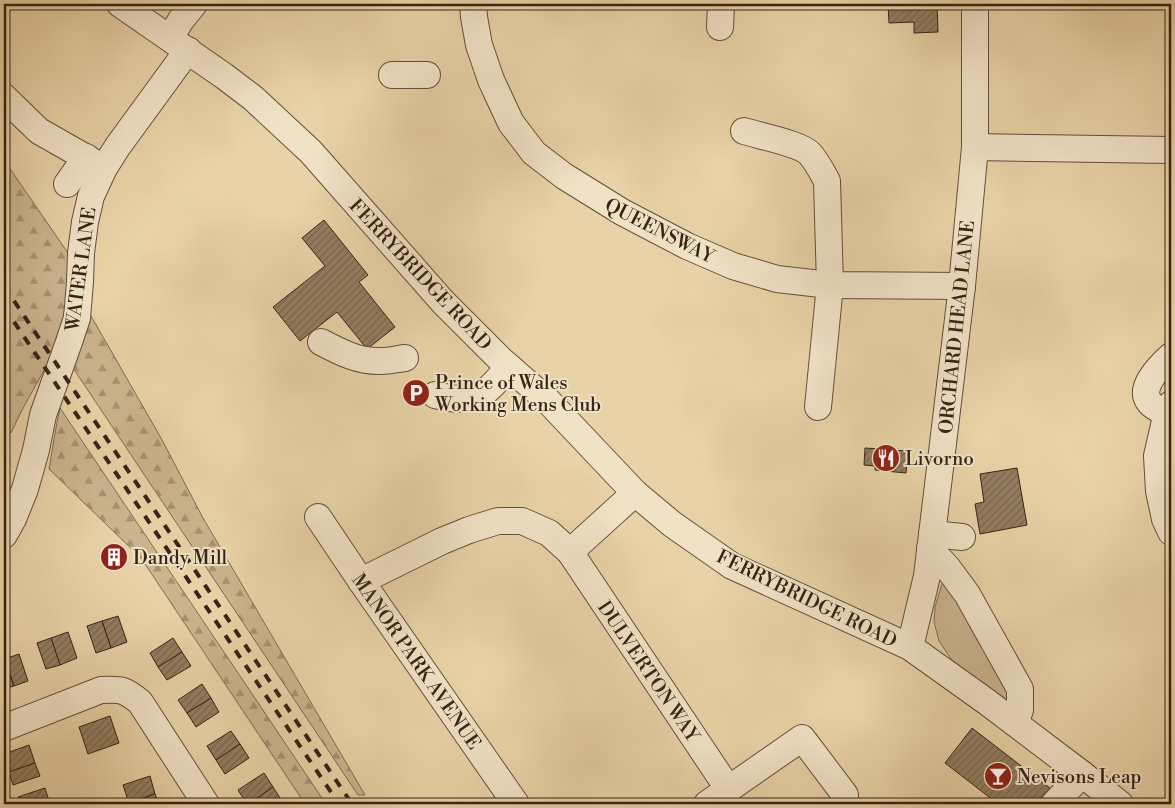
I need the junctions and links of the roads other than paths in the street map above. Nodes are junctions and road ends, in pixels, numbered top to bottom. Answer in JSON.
{"nodes":[{"id":1,"x":120,"y":4,"type":"edge"},
{"id":2,"x":194,"y":4,"type":"edge"},
{"id":3,"x":473,"y":4,"type":"edge"},
{"id":4,"x":975,"y":4,"type":"edge"},
{"id":5,"x":179,"y":44,"type":"junction"},
{"id":6,"x":392,"y":75,"type":"dead end"},
{"id":7,"x":427,"y":75,"type":"dead end"},
{"id":8,"x":4,"y":97,"type":"edge"},
{"id":9,"x":744,"y":132,"type":"dead end"},
{"id":10,"x":975,"y":147,"type":"junction"},
{"id":11,"x":1171,"y":150,"type":"edge"},
{"id":12,"x":95,"y":163,"type":"junction"},
{"id":13,"x":68,"y":184,"type":"dead end"},
{"id":14,"x":830,"y":286,"type":"junction"},
{"id":15,"x":962,"y":286,"type":"junction"},
{"id":16,"x":322,"y":342,"type":"dead end"},
{"id":17,"x":1171,"y":356,"type":"edge"},
{"id":18,"x":405,"y":358,"type":"dead end"},
{"id":19,"x":509,"y":367,"type":"junction"},
{"id":20,"x":434,"y":395,"type":"dead end"},
{"id":21,"x":818,"y":407,"type":"dead end"},
{"id":22,"x":1169,"y":408,"type":"edge"},
{"id":23,"x":635,"y":493,"type":"junction"},
{"id":24,"x":318,"y":517,"type":"dead end"},
{"id":25,"x":1171,"y":532,"type":"edge"},
{"id":26,"x":4,"y":536,"type":"edge"},
{"id":27,"x":962,"y":537,"type":"dead end"},
{"id":28,"x":931,"y":541,"type":"junction"},
{"id":29,"x":570,"y":552,"type":"junction"},
{"id":30,"x":361,"y":581,"type":"junction"},
{"id":31,"x":910,"y":647,"type":"junction"},
{"id":32,"x":1015,"y":724,"type":"junction"},
{"id":33,"x":4,"y":728,"type":"edge"},
{"id":34,"x":1082,"y":774,"type":"junction"},
{"id":35,"x":729,"y":790,"type":"junction"},
{"id":36,"x":845,"y":795,"type":"dead end"},
{"id":37,"x":206,"y":804,"type":"edge"},
{"id":38,"x":516,"y":804,"type":"edge"},
{"id":39,"x":708,"y":804,"type":"edge"},
{"id":40,"x":1054,"y":804,"type":"edge"},
{"id":41,"x":1120,"y":804,"type":"edge"}],
"edges":[{"from":1,"to":5,"type":"street","name":"FERRYBRIDGE ROAD"},
{"from":2,"to":5,"type":"street","name":"WATER LANE"},
{"from":3,"to":14,"type":"street","name":"QUEENSWAY"},
{"from":4,"to":10,"type":"street","name":"ORCHARD HEAD LANE"},
{"from":5,"to":12,"type":"street","name":"WATER LANE"},
{"from":5,"to":19,"type":"street","name":"FERRYBRIDGE ROAD"},
{"from":6,"to":7,"type":"street"},
{"from":8,"to":12,"type":"street"},
{"from":9,"to":14,"type":"street"},
{"from":10,"to":11,"type":"street"},
{"from":10,"to":15,"type":"street","name":"ORCHARD HEAD LANE"},
{"from":12,"to":13,"type":"street"},
{"from":12,"to":26,"type":"street","name":"WATER LANE"},
{"from":14,"to":15,"type":"street","name":"QUEENSWAY"},
{"from":14,"to":21,"type":"street"},
{"from":15,"to":28,"type":"street","name":"ORCHARD HEAD LANE"},
{"from":16,"to":18,"type":"street"},
{"from":17,"to":22,"type":"street"},
{"from":19,"to":20,"type":"street"},
{"from":19,"to":23,"type":"street","name":"FERRYBRIDGE ROAD"},
{"from":22,"to":25,"type":"street"},
{"from":23,"to":29,"type":"street"},
{"from":23,"to":31,"type":"street","name":"FERRYBRIDGE ROAD"},
{"from":24,"to":30,"type":"street","name":"MANOR PARK AVENUE"},
{"from":27,"to":28,"type":"street"},
{"from":28,"to":31,"type":"street","name":"ORCHARD HEAD LANE"},
{"from":28,"to":32,"type":"street"},
{"from":29,"to":30,"type":"street","name":"DULVERTON WAY"},
{"from":29,"to":35,"type":"street","name":"DULVERTON WAY"},
{"from":30,"to":38,"type":"street","name":"MANOR PARK AVENUE"},
{"from":31,"to":32,"type":"street","name":"FERRYBRIDGE ROAD"},
{"from":32,"to":34,"type":"street","name":"FERRYBRIDGE ROAD"},
{"from":33,"to":37,"type":"street"},
{"from":34,"to":40,"type":"street"},
{"from":34,"to":41,"type":"street","name":"FERRYBRIDGE ROAD"},
{"from":35,"to":36,"type":"street"},
{"from":35,"to":39,"type":"street"}]}
